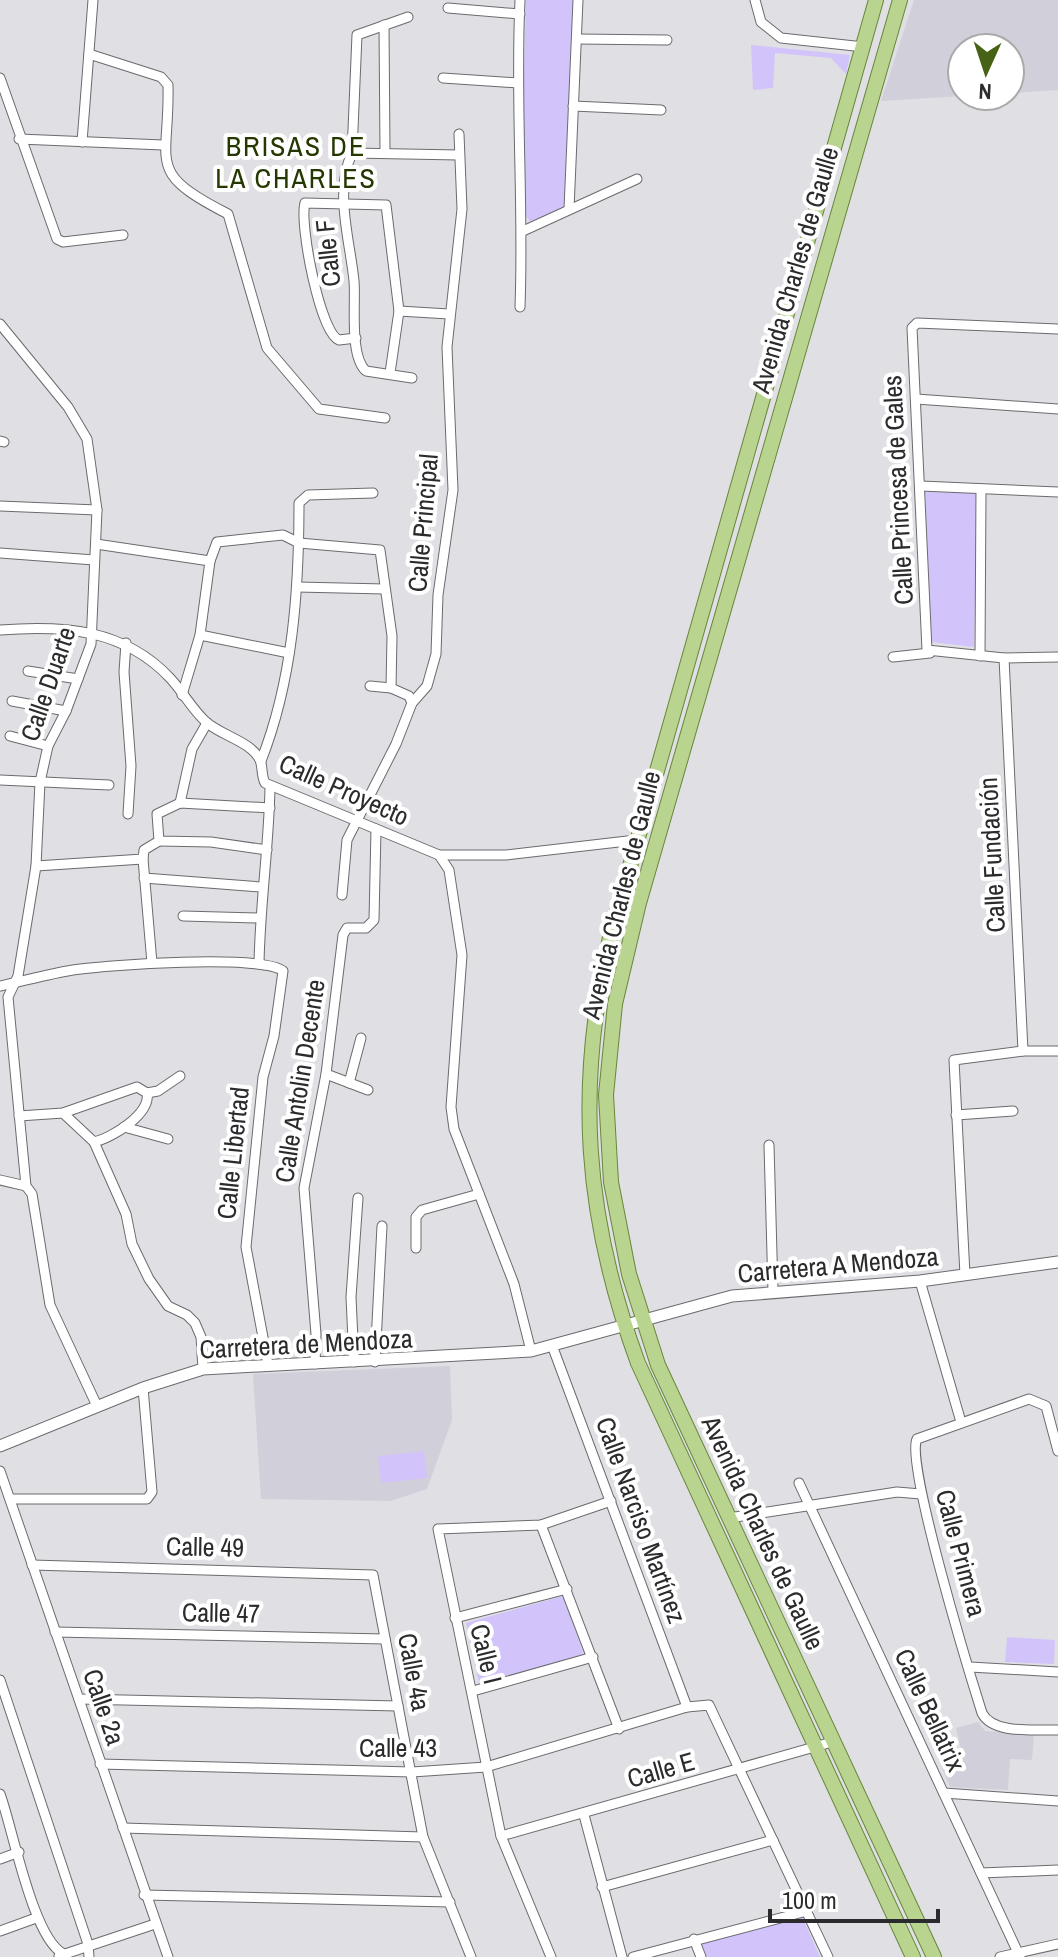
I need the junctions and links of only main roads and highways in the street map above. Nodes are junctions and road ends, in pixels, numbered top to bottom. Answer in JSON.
{"nodes":[{"id":1,"x":876,"y":0,"type":"edge"},
{"id":2,"x":900,"y":0,"type":"edge"},
{"id":3,"x":677,"y":698,"type":"junction"},
{"id":4,"x":696,"y":702,"type":"junction"},
{"id":5,"x":628,"y":874,"type":"junction"},
{"id":6,"x":645,"y":879,"type":"junction"},
{"id":7,"x":818,"y":1711,"type":"junction"},
{"id":8,"x":802,"y":1716,"type":"junction"},
{"id":9,"x":913,"y":1957,"type":"edge"},
{"id":10,"x":934,"y":1957,"type":"edge"}],
"edges":[{"from":1,"to":3,"type":"main road","name":"Avenida Charles de Gaulle"},
{"from":2,"to":4,"type":"main road","name":"Avenida Charles de Gaulle"},
{"from":3,"to":4,"type":"main road"},
{"from":3,"to":5,"type":"main road","name":"Avenida Charles de Gaulle"},
{"from":4,"to":6,"type":"main road","name":"Avenida Charles de Gaulle"},
{"from":5,"to":6,"type":"main road"},
{"from":5,"to":8,"type":"main road","name":"Avenida Charles de Gaulle"},
{"from":6,"to":7,"type":"main road","name":"Avenida Charles de Gaulle"},
{"from":7,"to":8,"type":"main road"},
{"from":7,"to":10,"type":"main road","name":"Avenida Charles de Gaulle"},
{"from":8,"to":9,"type":"main road","name":"Avenida Charles de Gaulle"}]}
